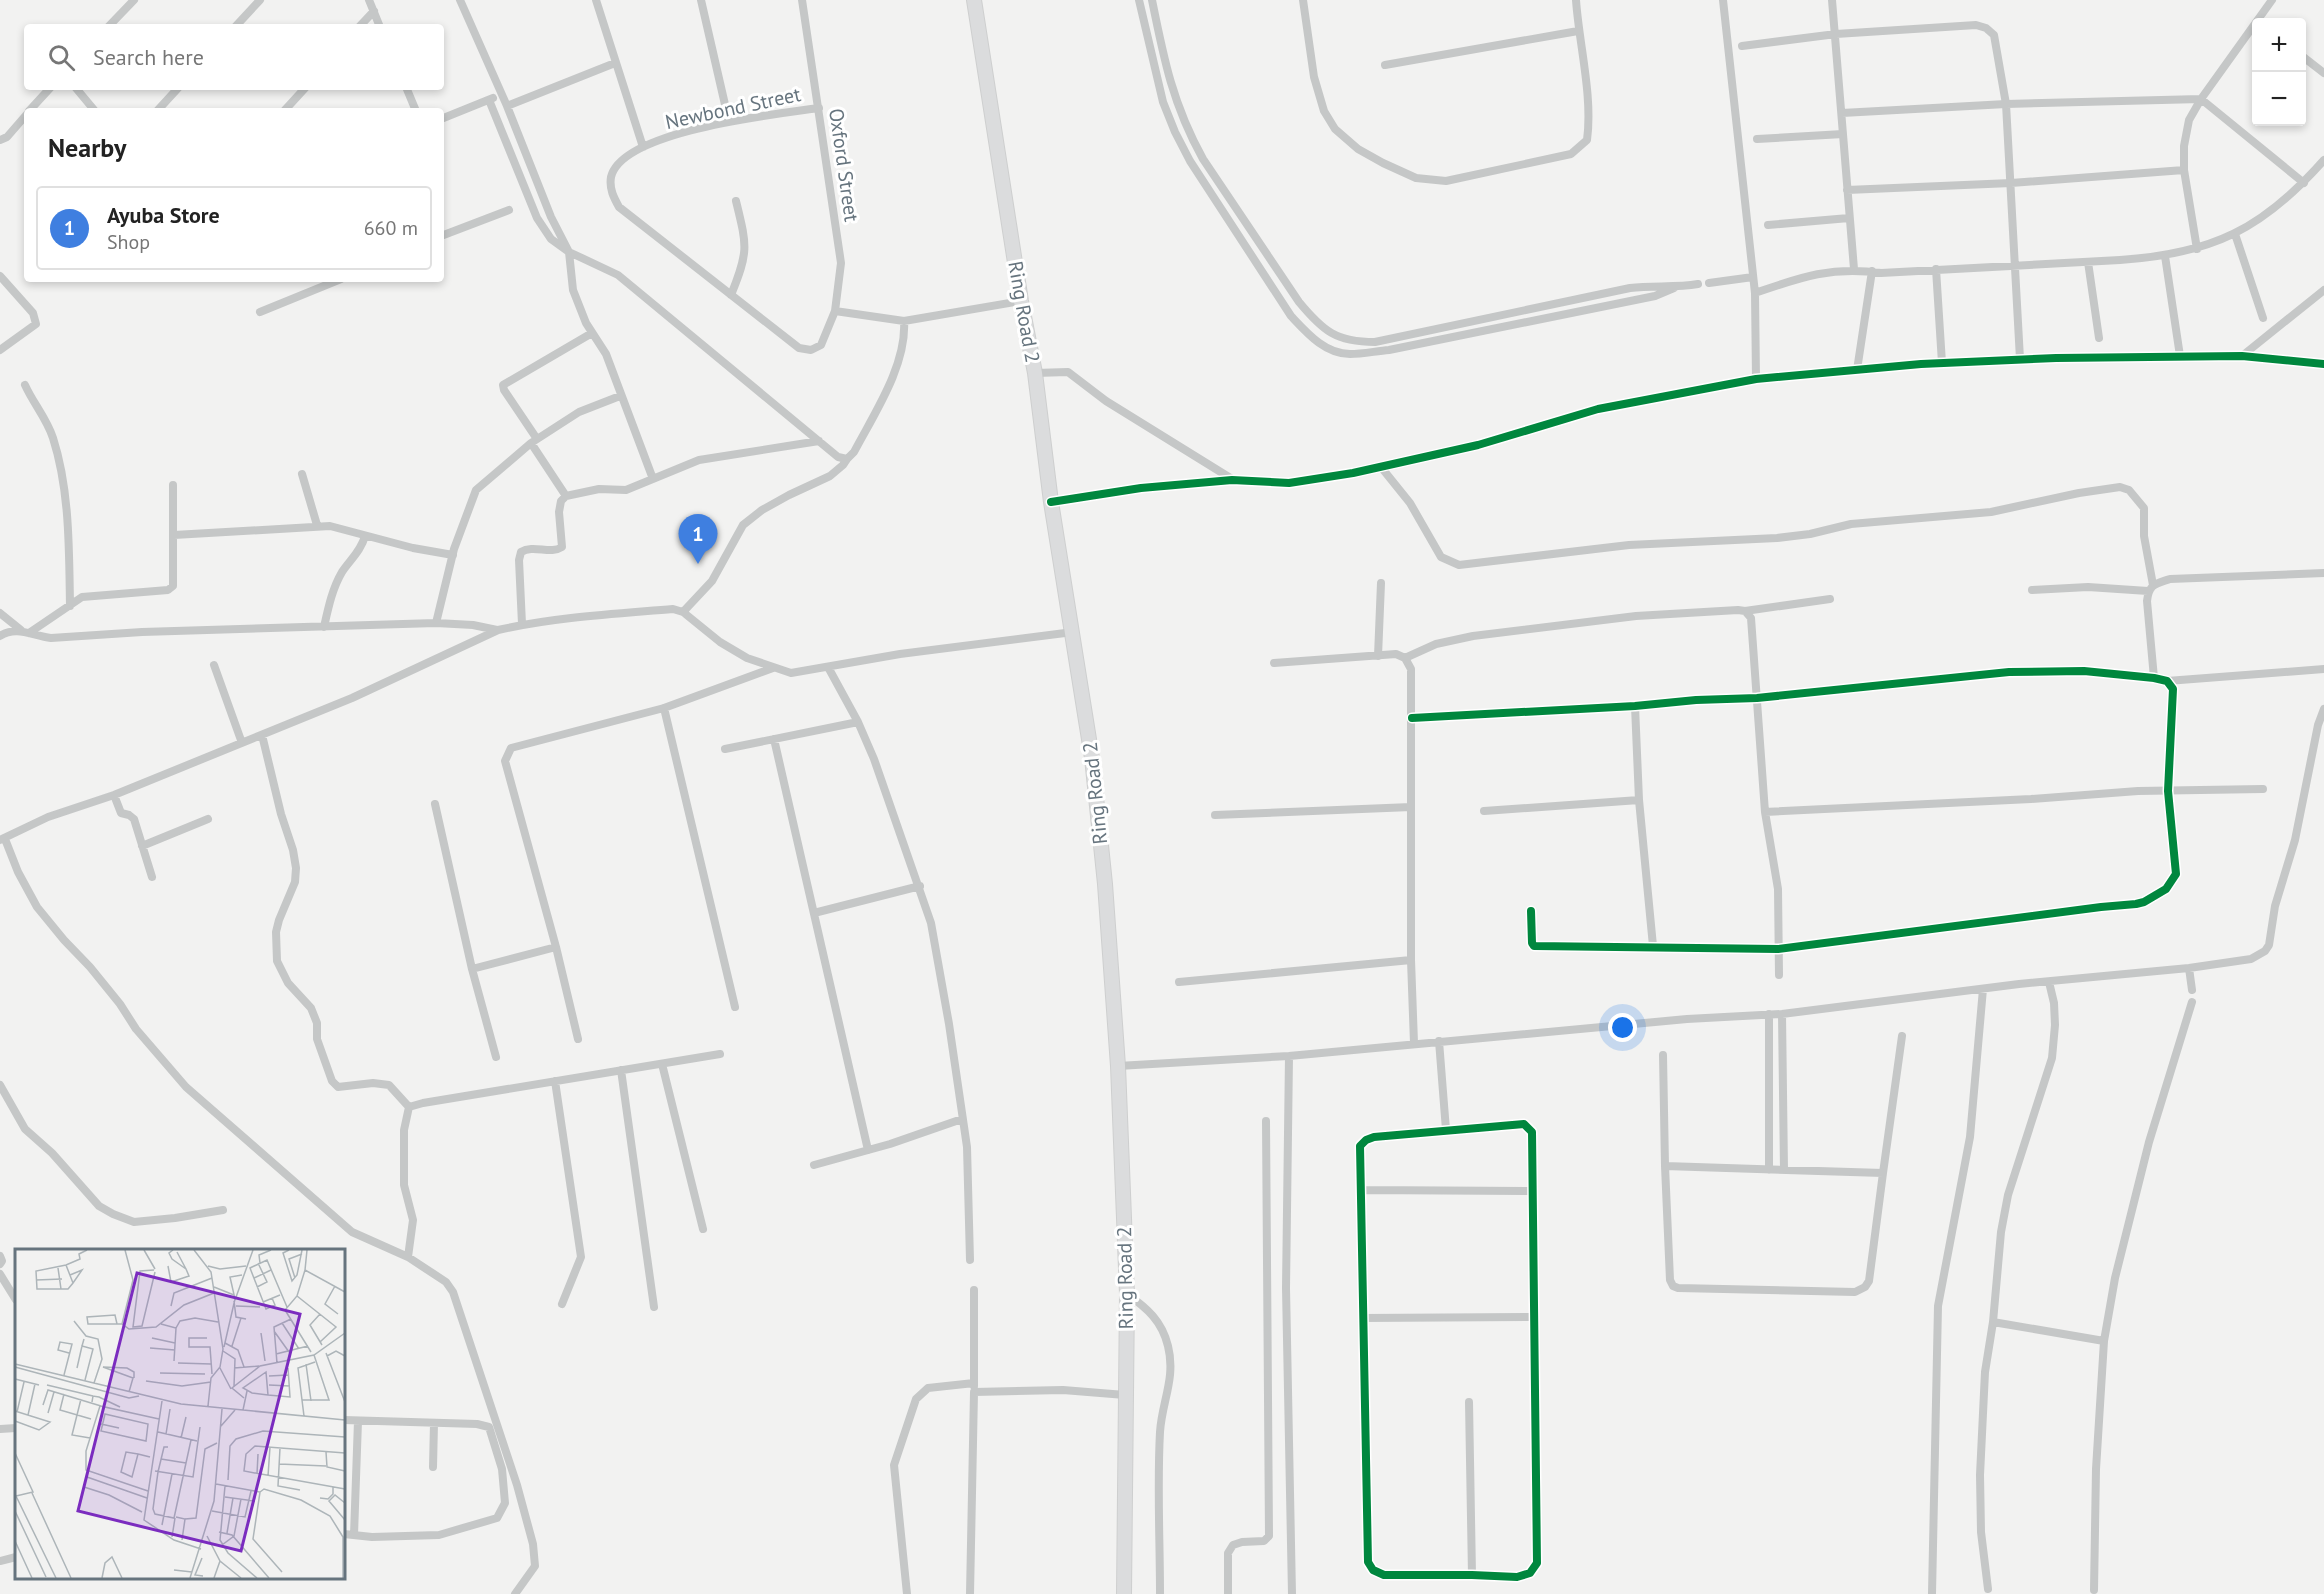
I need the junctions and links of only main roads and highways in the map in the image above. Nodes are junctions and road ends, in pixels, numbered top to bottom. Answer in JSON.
{"nodes":[{"id":1,"x":974,"y":0,"type":"edge"},
{"id":2,"x":1124,"y":1594,"type":"edge"}],
"edges":[{"from":1,"to":2,"type":"main road","name":"Ring Road 2"}]}
